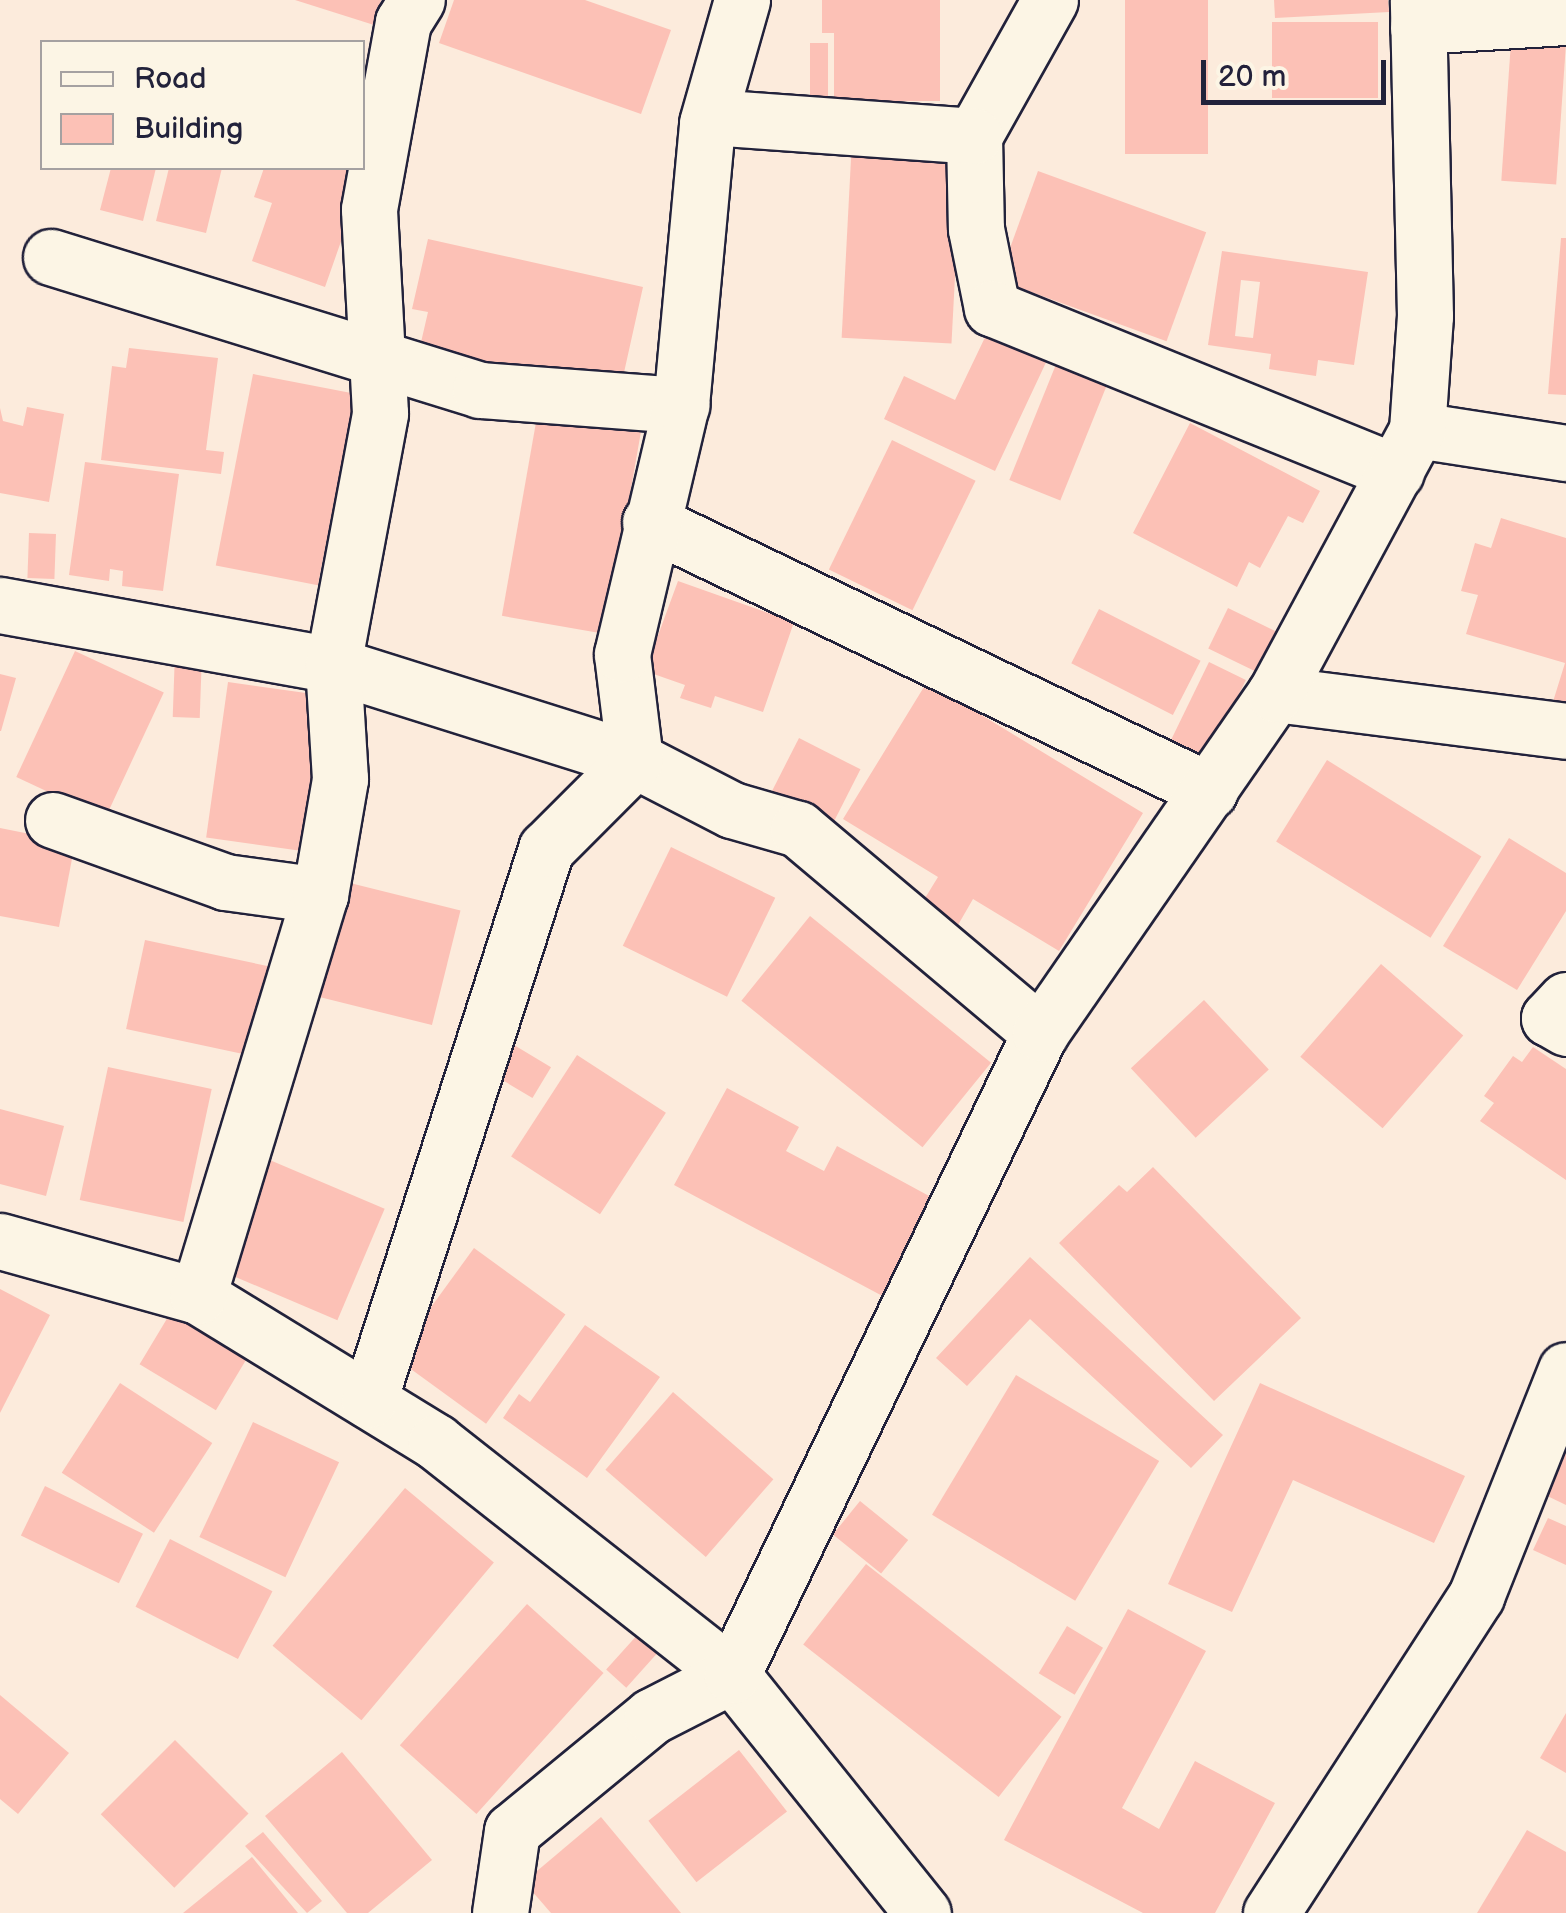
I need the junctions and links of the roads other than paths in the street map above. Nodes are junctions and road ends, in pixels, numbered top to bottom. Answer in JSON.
{"nodes":[{"id":1,"x":417,"y":0,"type":"edge"},
{"id":2,"x":742,"y":0,"type":"edge"},
{"id":3,"x":1050,"y":0,"type":"edge"},
{"id":4,"x":1418,"y":13,"type":"edge"},
{"id":5,"x":1566,"y":17,"type":"edge"},
{"id":6,"x":710,"y":116,"type":"junction"},
{"id":7,"x":974,"y":136,"type":"junction"},
{"id":8,"x":51,"y":257,"type":"dead end"},
{"id":9,"x":376,"y":356,"type":"junction"},
{"id":10,"x":681,"y":405,"type":"junction"},
{"id":11,"x":1406,"y":451,"type":"junction"},
{"id":12,"x":1566,"y":453,"type":"edge"},
{"id":13,"x":650,"y":522,"type":"junction"},
{"id":14,"x":0,"y":605,"type":"edge"},
{"id":15,"x":333,"y":665,"type":"junction"},
{"id":16,"x":1275,"y":694,"type":"junction"},
{"id":17,"x":1566,"y":730,"type":"edge"},
{"id":18,"x":635,"y":760,"type":"junction"},
{"id":19,"x":1210,"y":790,"type":"junction"},
{"id":20,"x":53,"y":820,"type":"dead end"},
{"id":21,"x":320,"y":894,"type":"junction"},
{"id":22,"x":1566,"y":1000,"type":"edge"},
{"id":23,"x":1566,"y":1028,"type":"edge"},
{"id":24,"x":1040,"y":1033,"type":"junction"},
{"id":25,"x":0,"y":1241,"type":"edge"},
{"id":26,"x":198,"y":1296,"type":"junction"},
{"id":27,"x":1566,"y":1370,"type":"edge"},
{"id":28,"x":368,"y":1400,"type":"junction"},
{"id":29,"x":732,"y":1674,"type":"junction"},
{"id":30,"x":500,"y":1913,"type":"edge"},
{"id":31,"x":923,"y":1913,"type":"edge"},
{"id":32,"x":1271,"y":1913,"type":"edge"}],
"edges":[{"from":1,"to":9,"type":"street"},
{"from":2,"to":6,"type":"street"},
{"from":3,"to":7,"type":"street"},
{"from":4,"to":5,"type":"street"},
{"from":4,"to":11,"type":"street"},
{"from":6,"to":7,"type":"street"},
{"from":6,"to":10,"type":"street"},
{"from":7,"to":11,"type":"street"},
{"from":8,"to":9,"type":"street"},
{"from":9,"to":10,"type":"street"},
{"from":9,"to":15,"type":"street"},
{"from":10,"to":13,"type":"street"},
{"from":11,"to":12,"type":"street"},
{"from":11,"to":16,"type":"street"},
{"from":13,"to":18,"type":"street"},
{"from":13,"to":19,"type":"street"},
{"from":14,"to":15,"type":"street"},
{"from":15,"to":18,"type":"street"},
{"from":15,"to":21,"type":"street"},
{"from":16,"to":17,"type":"street"},
{"from":16,"to":19,"type":"street"},
{"from":18,"to":24,"type":"street"},
{"from":18,"to":28,"type":"street"},
{"from":19,"to":24,"type":"street"},
{"from":20,"to":21,"type":"street"},
{"from":21,"to":26,"type":"street"},
{"from":22,"to":23,"type":"street"},
{"from":24,"to":29,"type":"street"},
{"from":25,"to":26,"type":"street"},
{"from":26,"to":28,"type":"street"},
{"from":27,"to":32,"type":"street"},
{"from":28,"to":29,"type":"street"},
{"from":29,"to":30,"type":"street"},
{"from":29,"to":31,"type":"street"}]}
